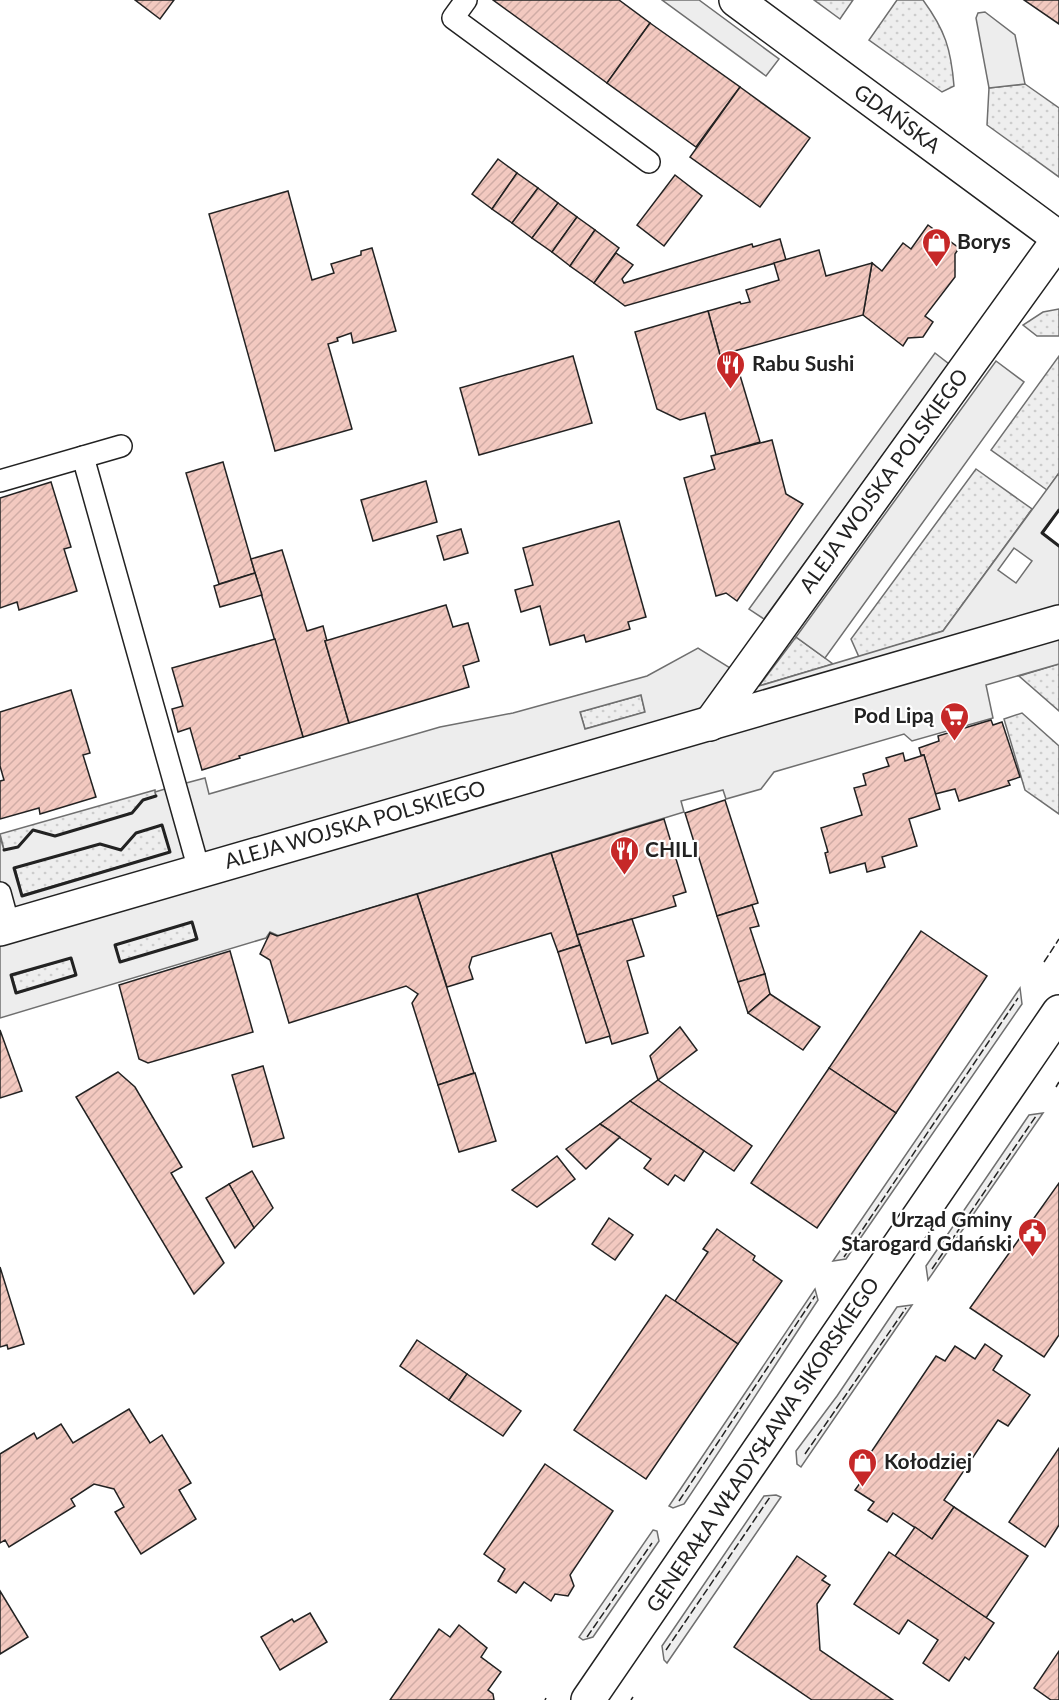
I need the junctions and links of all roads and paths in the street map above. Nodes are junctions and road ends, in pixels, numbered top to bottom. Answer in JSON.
{"nodes":[{"id":1,"x":466,"y":0,"type":"edge"},
{"id":2,"x":736,"y":0,"type":"edge"},
{"id":3,"x":649,"y":162,"type":"dead end"},
{"id":4,"x":1059,"y":238,"type":"edge"},
{"id":5,"x":121,"y":446,"type":"dead end"},
{"id":6,"x":83,"y":457,"type":"junction"},
{"id":7,"x":0,"y":481,"type":"edge"},
{"id":8,"x":1059,"y":621,"type":"edge"},
{"id":9,"x":710,"y":724,"type":"junction"},
{"id":10,"x":199,"y":870,"type":"junction"},
{"id":11,"x":0,"y":893,"type":"edge"},
{"id":12,"x":5,"y":927,"type":"edge"},
{"id":13,"x":1059,"y":1012,"type":"edge"},
{"id":14,"x":588,"y":1700,"type":"edge"}],
"edges":[{"from":1,"to":3,"type":"lane"},
{"from":2,"to":4,"type":"street","name":"GDAŃSKA"},
{"from":4,"to":9,"type":"street","name":"ALEJA WOJSKA POLSKIEGO"},
{"from":5,"to":6,"type":"lane"},
{"from":6,"to":7,"type":"lane"},
{"from":6,"to":10,"type":"lane"},
{"from":8,"to":9,"type":"street","name":"ALEJA WOJSKA POLSKIEGO"},
{"from":9,"to":10,"type":"street","name":"ALEJA WOJSKA POLSKIEGO"},
{"from":10,"to":12,"type":"street","name":"ALEJA WOJSKA POLSKIEGO"},
{"from":11,"to":12,"type":"lane"},
{"from":13,"to":14,"type":"street","name":"GENERAŁA WŁADYSŁAWA SIKORSKIEGO"}]}
